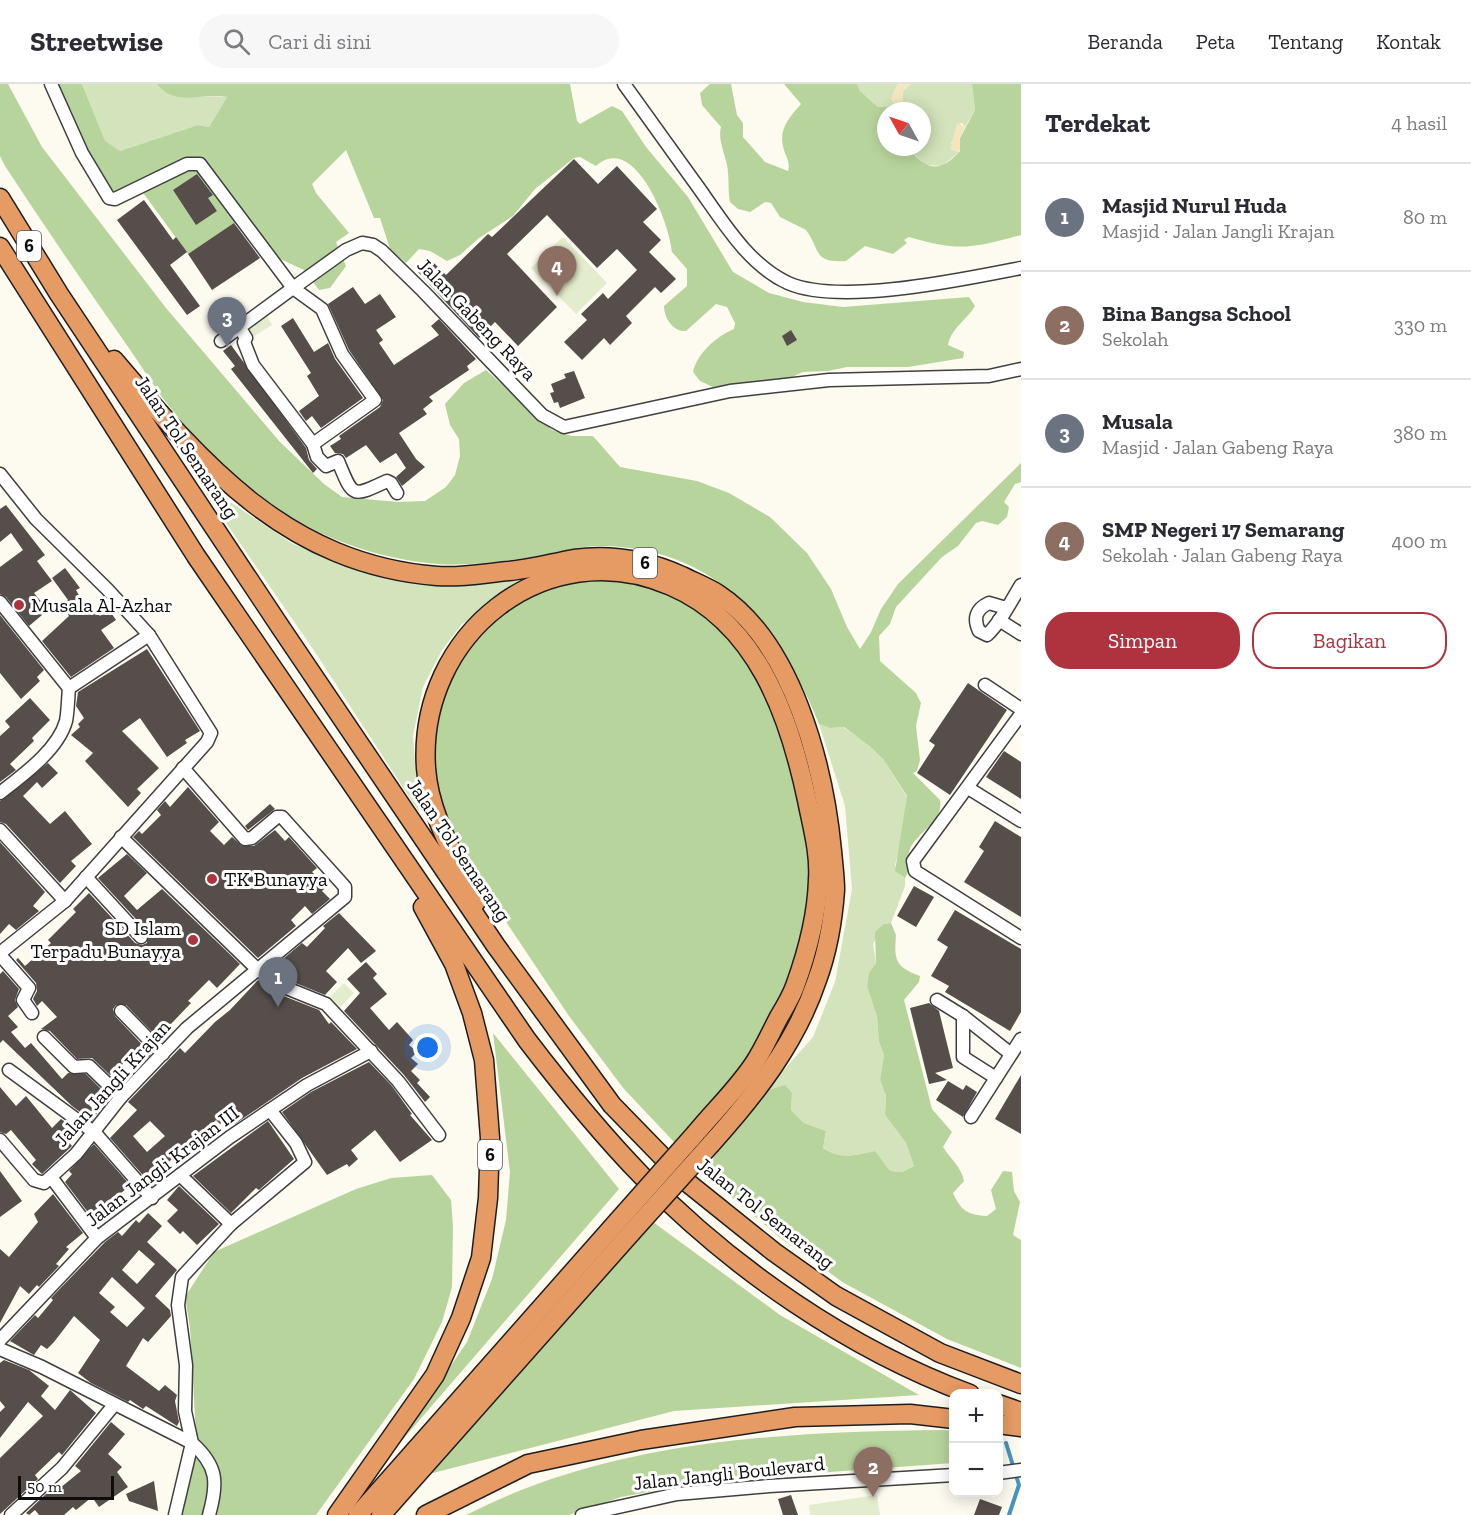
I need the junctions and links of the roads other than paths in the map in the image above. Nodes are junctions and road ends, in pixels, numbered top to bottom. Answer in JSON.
{"nodes":[{"id":1,"x":51,"y":84,"type":"edge"},
{"id":2,"x":624,"y":84,"type":"edge"},
{"id":3,"x":0,"y":198,"type":"edge"},
{"id":4,"x":0,"y":247,"type":"edge"},
{"id":5,"x":1021,"y":268,"type":"edge"},
{"id":6,"x":293,"y":288,"type":"junction"},
{"id":7,"x":59,"y":294,"type":"junction"},
{"id":8,"x":239,"y":327,"type":"junction"},
{"id":9,"x":221,"y":341,"type":"dead end"},
{"id":10,"x":1021,"y":369,"type":"edge"},
{"id":11,"x":313,"y":444,"type":"junction"},
{"id":12,"x":0,"y":474,"type":"edge"},
{"id":13,"x":397,"y":493,"type":"dead end"},
{"id":14,"x":1021,"y":585,"type":"edge"},
{"id":15,"x":0,"y":602,"type":"edge"},
{"id":16,"x":1006,"y":608,"type":"junction"},
{"id":17,"x":999,"y":620,"type":"junction"},
{"id":18,"x":1021,"y":634,"type":"edge"},
{"id":19,"x":149,"y":635,"type":"junction"},
{"id":20,"x":985,"y":685,"type":"dead end"},
{"id":21,"x":69,"y":688,"type":"junction"},
{"id":22,"x":1021,"y":710,"type":"edge"},
{"id":23,"x":1021,"y":714,"type":"edge"},
{"id":24,"x":183,"y":768,"type":"junction"},
{"id":25,"x":355,"y":786,"type":"junction"},
{"id":26,"x":2,"y":788,"type":"edge"},
{"id":27,"x":968,"y":788,"type":"junction"},
{"id":28,"x":1021,"y":821,"type":"edge"},
{"id":29,"x":0,"y":830,"type":"edge"},
{"id":30,"x":121,"y":837,"type":"junction"},
{"id":31,"x":86,"y":877,"type":"junction"},
{"id":32,"x":65,"y":901,"type":"junction"},
{"id":33,"x":141,"y":937,"type":"dead end"},
{"id":34,"x":1021,"y":938,"type":"edge"},
{"id":35,"x":496,"y":946,"type":"junction"},
{"id":36,"x":0,"y":954,"type":"edge"},
{"id":37,"x":258,"y":970,"type":"junction"},
{"id":38,"x":937,"y":1000,"type":"dead end"},
{"id":39,"x":121,"y":1011,"type":"dead end"},
{"id":40,"x":32,"y":1012,"type":"dead end"},
{"id":41,"x":963,"y":1016,"type":"junction"},
{"id":42,"x":44,"y":1036,"type":"dead end"},
{"id":43,"x":1021,"y":1039,"type":"edge"},
{"id":44,"x":371,"y":1052,"type":"junction"},
{"id":45,"x":163,"y":1054,"type":"junction"},
{"id":46,"x":1011,"y":1054,"type":"junction"},
{"id":47,"x":9,"y":1070,"type":"dead end"},
{"id":48,"x":996,"y":1078,"type":"junction"},
{"id":49,"x":121,"y":1097,"type":"junction"},
{"id":50,"x":270,"y":1110,"type":"junction"},
{"id":51,"x":971,"y":1117,"type":"dead end"},
{"id":52,"x":95,"y":1133,"type":"junction"},
{"id":53,"x":439,"y":1136,"type":"dead end"},
{"id":54,"x":0,"y":1140,"type":"edge"},
{"id":55,"x":180,"y":1175,"type":"junction"},
{"id":56,"x":51,"y":1177,"type":"junction"},
{"id":57,"x":152,"y":1198,"type":"junction"},
{"id":58,"x":231,"y":1224,"type":"junction"},
{"id":59,"x":624,"y":1228,"type":"junction"},
{"id":60,"x":97,"y":1238,"type":"junction"},
{"id":61,"x":0,"y":1340,"type":"edge"},
{"id":62,"x":0,"y":1349,"type":"edge"},
{"id":63,"x":1021,"y":1384,"type":"edge"},
{"id":64,"x":959,"y":1389,"type":"edge"},
{"id":65,"x":114,"y":1405,"type":"junction"},
{"id":66,"x":1003,"y":1405,"type":"edge"},
{"id":67,"x":1021,"y":1412,"type":"edge"},
{"id":68,"x":949,"y":1418,"type":"edge"},
{"id":69,"x":1003,"y":1425,"type":"edge"},
{"id":70,"x":1021,"y":1427,"type":"edge"},
{"id":71,"x":192,"y":1443,"type":"junction"},
{"id":72,"x":1021,"y":1470,"type":"edge"},
{"id":73,"x":1003,"y":1472,"type":"edge"},
{"id":74,"x":949,"y":1475,"type":"edge"},
{"id":75,"x":589,"y":1514,"type":"edge"},
{"id":76,"x":11,"y":1515,"type":"edge"},
{"id":77,"x":175,"y":1515,"type":"edge"},
{"id":78,"x":209,"y":1515,"type":"edge"},
{"id":79,"x":337,"y":1515,"type":"edge"},
{"id":80,"x":358,"y":1515,"type":"edge"},
{"id":81,"x":381,"y":1515,"type":"edge"},
{"id":82,"x":426,"y":1515,"type":"edge"}],
"edges":[{"from":1,"to":6,"type":"street"},
{"from":2,"to":5,"type":"street"},
{"from":3,"to":7,"type":"highway","name":"Jalan Tol Semarang","number":"6"},
{"from":4,"to":25,"type":"highway","number":"6"},
{"from":6,"to":8,"type":"street"},
{"from":6,"to":10,"type":"street","name":"Jalan Gabeng Raya"},
{"from":6,"to":11,"type":"street"},
{"from":7,"to":35,"type":"highway","name":"Jalan Tol Semarang","number":"6"},
{"from":7,"to":59,"type":"highway","number":"6","bridge":true},
{"from":8,"to":9,"type":"street"},
{"from":8,"to":11,"type":"street"},
{"from":11,"to":13,"type":"street"},
{"from":12,"to":19,"type":"street"},
{"from":14,"to":16,"type":"street"},
{"from":15,"to":21,"type":"street"},
{"from":16,"to":17,"type":"street"},
{"from":16,"to":17,"type":"street"},
{"from":17,"to":18,"type":"street"},
{"from":19,"to":21,"type":"street"},
{"from":19,"to":24,"type":"street"},
{"from":20,"to":22,"type":"street"},
{"from":21,"to":26,"type":"street"},
{"from":23,"to":27,"type":"street"},
{"from":24,"to":30,"type":"street"},
{"from":24,"to":37,"type":"street","name":"Jalan Jangli Krajan"},
{"from":25,"to":64,"type":"highway","number":"6"},
{"from":25,"to":79,"type":"highway","number":"6"},
{"from":27,"to":28,"type":"street"},
{"from":27,"to":34,"type":"street"},
{"from":29,"to":32,"type":"street"},
{"from":30,"to":31,"type":"street"},
{"from":30,"to":37,"type":"street"},
{"from":31,"to":32,"type":"street"},
{"from":31,"to":33,"type":"street"},
{"from":32,"to":36,"type":"street"},
{"from":35,"to":59,"type":"highway","number":"6","bridge":true},
{"from":35,"to":63,"type":"highway","name":"Jalan Tol Semarang","number":"6"},
{"from":36,"to":40,"type":"street"},
{"from":37,"to":44,"type":"street"},
{"from":37,"to":45,"type":"street","name":"Jalan Jangli Krajan"},
{"from":38,"to":41,"type":"street"},
{"from":39,"to":45,"type":"street"},
{"from":41,"to":46,"type":"street"},
{"from":41,"to":48,"type":"street"},
{"from":42,"to":49,"type":"street"},
{"from":43,"to":46,"type":"street"},
{"from":44,"to":50,"type":"street","name":"Jalan Jangli Krajan III"},
{"from":44,"to":53,"type":"street"},
{"from":45,"to":49,"type":"street","name":"Jalan Jangli Krajan"},
{"from":46,"to":48,"type":"street"},
{"from":47,"to":52,"type":"street"},
{"from":48,"to":51,"type":"street"},
{"from":49,"to":52,"type":"street","name":"Jalan Jangli Krajan"},
{"from":50,"to":55,"type":"street","name":"Jalan Jangli Krajan III"},
{"from":50,"to":58,"type":"street"},
{"from":52,"to":56,"type":"street","name":"Jalan Jangli Krajan"},
{"from":52,"to":57,"type":"street"},
{"from":54,"to":56,"type":"street"},
{"from":55,"to":57,"type":"street","name":"Jalan Jangli Krajan III"},
{"from":55,"to":58,"type":"street"},
{"from":56,"to":60,"type":"street"},
{"from":57,"to":60,"type":"street","name":"Jalan Jangli Krajan III"},
{"from":58,"to":71,"type":"street"},
{"from":59,"to":80,"type":"highway","number":"6"},
{"from":59,"to":81,"type":"highway","number":"6"},
{"from":60,"to":61,"type":"street","name":"Jalan Jangli Krajan III"},
{"from":62,"to":65,"type":"street"},
{"from":65,"to":71,"type":"street"},
{"from":65,"to":76,"type":"street"},
{"from":66,"to":67,"type":"highway"},
{"from":68,"to":82,"type":"highway"},
{"from":69,"to":70,"type":"highway"},
{"from":71,"to":77,"type":"street"},
{"from":71,"to":78,"type":"street"},
{"from":72,"to":73,"type":"street"},
{"from":74,"to":75,"type":"street","name":"Jalan Jangli Boulevard"}]}
